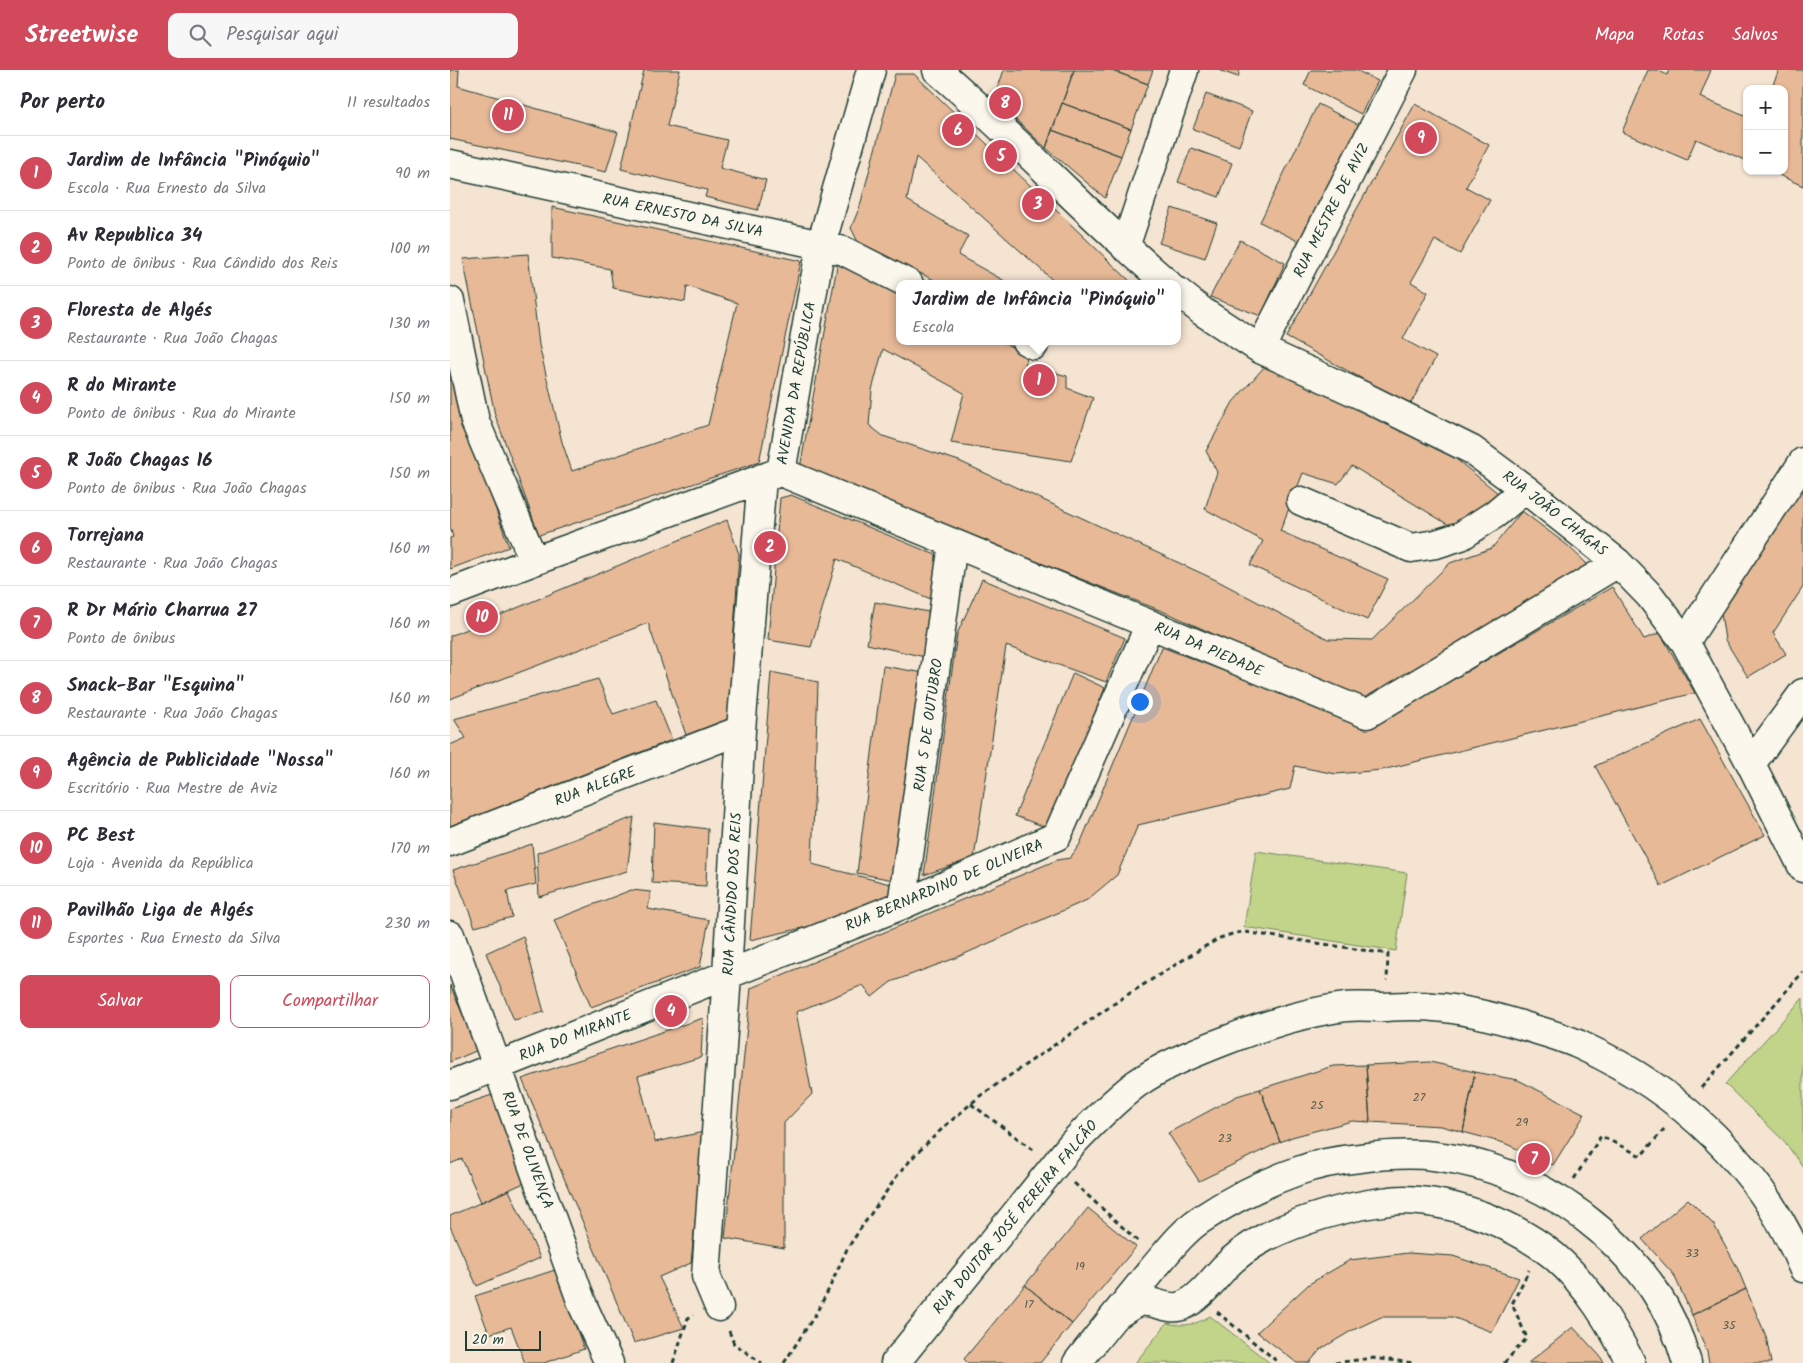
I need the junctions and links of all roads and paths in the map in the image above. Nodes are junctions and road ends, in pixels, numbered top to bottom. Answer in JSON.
{"nodes":[{"id":1,"x":871,"y":70,"type":"edge"},
{"id":2,"x":937,"y":70,"type":"edge"},
{"id":3,"x":1184,"y":70,"type":"edge"},
{"id":4,"x":1403,"y":70,"type":"edge"},
{"id":5,"x":963,"y":79,"type":"edge"},
{"id":6,"x":450,"y":164,"type":"edge"},
{"id":7,"x":821,"y":245,"type":"junction"},
{"id":8,"x":1124,"y":247,"type":"junction"},
{"id":9,"x":901,"y":280,"type":"edge"},
{"id":10,"x":1163,"y":280,"type":"edge"},
{"id":11,"x":1181,"y":294,"type":"edge"},
{"id":12,"x":450,"y":301,"type":"edge"},
{"id":13,"x":1260,"y":349,"type":"junction"},
{"id":14,"x":1803,"y":462,"type":"edge"},
{"id":15,"x":771,"y":475,"type":"junction"},
{"id":16,"x":1525,"y":488,"type":"junction"},
{"id":17,"x":1301,"y":501,"type":"dead end"},
{"id":18,"x":953,"y":544,"type":"junction"},
{"id":19,"x":534,"y":561,"type":"junction"},
{"id":20,"x":1618,"y":563,"type":"junction"},
{"id":21,"x":450,"y":593,"type":"edge"},
{"id":22,"x":1150,"y":624,"type":"junction"},
{"id":23,"x":1685,"y":642,"type":"junction"},
{"id":24,"x":1803,"y":693,"type":"edge"},
{"id":25,"x":741,"y":730,"type":"junction"},
{"id":26,"x":1751,"y":764,"type":"junction"},
{"id":27,"x":450,"y":842,"type":"edge"},
{"id":28,"x":1803,"y":868,"type":"edge"},
{"id":29,"x":902,"y":905,"type":"junction"},
{"id":30,"x":450,"y":935,"type":"edge"},
{"id":31,"x":1803,"y":972,"type":"edge"},
{"id":32,"x":728,"y":975,"type":"junction"},
{"id":33,"x":1387,"y":1007,"type":"junction"},
{"id":34,"x":498,"y":1065,"type":"junction"},
{"id":35,"x":450,"y":1085,"type":"edge"},
{"id":36,"x":1684,"y":1107,"type":"junction"},
{"id":37,"x":1561,"y":1200,"type":"junction"},
{"id":38,"x":1540,"y":1247,"type":"junction"},
{"id":39,"x":1160,"y":1261,"type":"junction"},
{"id":40,"x":1803,"y":1268,"type":"edge"},
{"id":41,"x":1189,"y":1301,"type":"junction"},
{"id":42,"x":719,"y":1307,"type":"junction"},
{"id":43,"x":1114,"y":1316,"type":"junction"},
{"id":44,"x":609,"y":1363,"type":"edge"},
{"id":45,"x":673,"y":1363,"type":"edge"},
{"id":46,"x":762,"y":1363,"type":"edge"},
{"id":47,"x":784,"y":1363,"type":"edge"},
{"id":48,"x":895,"y":1363,"type":"edge"},
{"id":49,"x":1077,"y":1363,"type":"edge"},
{"id":50,"x":1279,"y":1363,"type":"edge"},
{"id":51,"x":1335,"y":1363,"type":"edge"},
{"id":52,"x":1414,"y":1363,"type":"edge"},
{"id":53,"x":1504,"y":1363,"type":"edge"},
{"id":54,"x":1631,"y":1363,"type":"edge"},
{"id":55,"x":1687,"y":1363,"type":"edge"}],
"edges":[{"from":1,"to":7,"type":"street","name":"AVENIDA DA REPÚBLICA"},
{"from":2,"to":5,"type":"street"},
{"from":3,"to":8,"type":"street"},
{"from":4,"to":13,"type":"street","name":"RUA MESTRE DE AVIZ"},
{"from":5,"to":8,"type":"street"},
{"from":6,"to":7,"type":"street","name":"RUA ERNESTO DA SILVA"},
{"from":7,"to":9,"type":"street","name":"RUA ERNESTO DA SILVA"},
{"from":7,"to":15,"type":"street","name":"AVENIDA DA REPÚBLICA"},
{"from":8,"to":10,"type":"street"},
{"from":11,"to":13,"type":"street","name":"RUA JOÃO CHAGAS"},
{"from":12,"to":19,"type":"street"},
{"from":13,"to":16,"type":"street","name":"RUA JOÃO CHAGAS"},
{"from":14,"to":23,"type":"street"},
{"from":15,"to":18,"type":"street","name":"RUA DA PIEDADE"},
{"from":15,"to":19,"type":"street","name":"AVENIDA DA REPÚBLICA"},
{"from":15,"to":25,"type":"street","name":"RUA CÂNDIDO DOS REIS"},
{"from":16,"to":17,"type":"street"},
{"from":16,"to":20,"type":"street","name":"RUA JOÃO CHAGAS"},
{"from":18,"to":22,"type":"street","name":"RUA DA PIEDADE"},
{"from":18,"to":29,"type":"street","name":"RUA 5 DE OUTUBRO"},
{"from":19,"to":21,"type":"street","name":"AVENIDA DA REPÚBLICA"},
{"from":20,"to":22,"type":"street","name":"RUA DA PIEDADE"},
{"from":20,"to":23,"type":"street","name":"RUA JOÃO CHAGAS"},
{"from":22,"to":29,"type":"street","name":"RUA BERNARDINO DE OLIVEIRA"},
{"from":23,"to":26,"type":"street","name":"RUA JOÃO CHAGAS"},
{"from":24,"to":26,"type":"street"},
{"from":25,"to":27,"type":"street","name":"RUA ALEGRE"},
{"from":25,"to":32,"type":"street","name":"RUA CÂNDIDO DOS REIS"},
{"from":26,"to":28,"type":"street","name":"RUA JOÃO CHAGAS"},
{"from":29,"to":32,"type":"street","name":"RUA BERNARDINO DE OLIVEIRA"},
{"from":30,"to":34,"type":"street","name":"RUA DE OLIVENÇA"},
{"from":31,"to":36,"type":"path"},
{"from":32,"to":34,"type":"street","name":"RUA DO MIRANTE"},
{"from":32,"to":42,"type":"street","name":"RUA CÂNDIDO DOS REIS"},
{"from":33,"to":36,"type":"street","name":"RUA DOUTOR JOSÉ PEREIRA FALCÃO"},
{"from":33,"to":47,"type":"path"},
{"from":33,"to":48,"type":"street","name":"RUA DOUTOR JOSÉ PEREIRA FALCÃO"},
{"from":34,"to":35,"type":"street","name":"RUA DO MIRANTE"},
{"from":34,"to":44,"type":"street","name":"RUA DE OLIVENÇA"},
{"from":36,"to":37,"type":"path"},
{"from":36,"to":40,"type":"street","name":"RUA DOUTOR JOSÉ PEREIRA FALCÃO"},
{"from":37,"to":39,"type":"street"},
{"from":37,"to":55,"type":"street"},
{"from":38,"to":41,"type":"street"},
{"from":38,"to":53,"type":"path"},
{"from":38,"to":54,"type":"street"},
{"from":39,"to":41,"type":"street"},
{"from":39,"to":43,"type":"street"},
{"from":41,"to":43,"type":"street"},
{"from":41,"to":50,"type":"path"},
{"from":42,"to":45,"type":"path"},
{"from":42,"to":46,"type":"path"},
{"from":43,"to":49,"type":"street"},
{"from":51,"to":52,"type":"path"}]}
